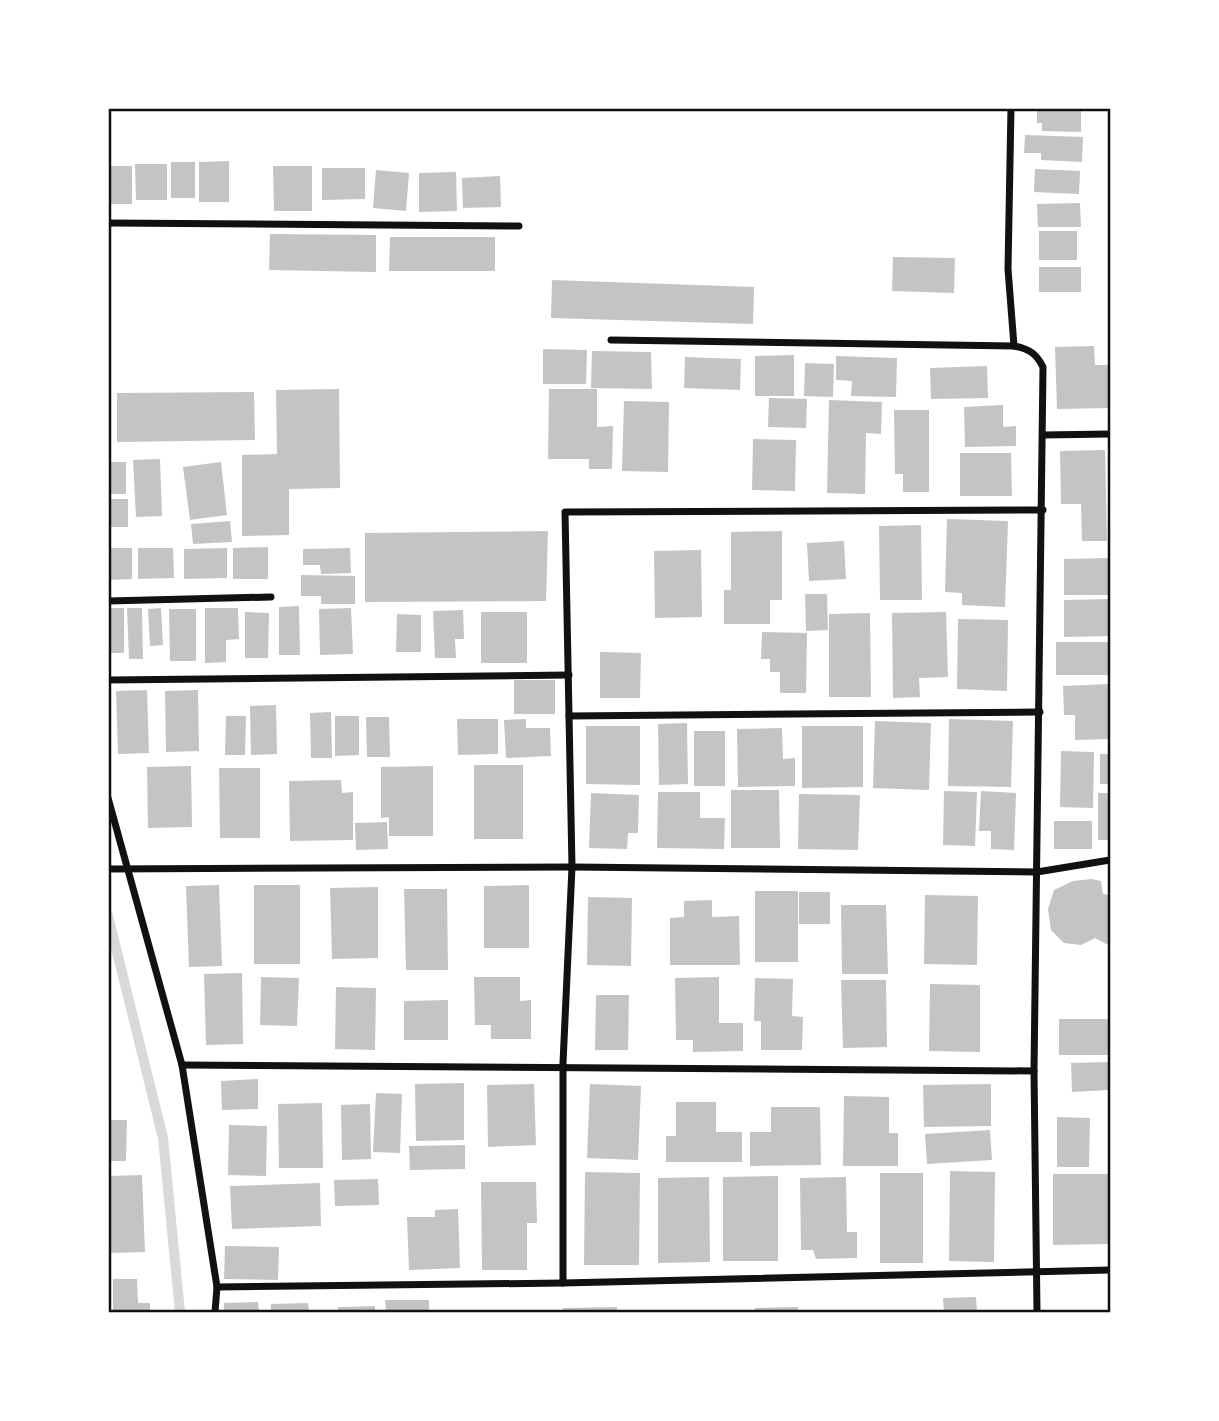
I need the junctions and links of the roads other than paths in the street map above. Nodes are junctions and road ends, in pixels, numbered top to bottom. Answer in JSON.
{"nodes":[{"id":1,"x":1011,"y":108,"type":"edge"},
{"id":2,"x":108,"y":223,"type":"edge"},
{"id":3,"x":519,"y":226,"type":"dead end"},
{"id":4,"x":611,"y":340,"type":"dead end"},
{"id":5,"x":1014,"y":346,"type":"junction"},
{"id":6,"x":1111,"y":434,"type":"edge"},
{"id":7,"x":1043,"y":435,"type":"junction"},
{"id":8,"x":1043,"y":510,"type":"junction"},
{"id":9,"x":271,"y":597,"type":"dead end"},
{"id":10,"x":108,"y":601,"type":"edge"},
{"id":11,"x":569,"y":675,"type":"junction"},
{"id":12,"x":108,"y":680,"type":"edge"},
{"id":13,"x":1040,"y":712,"type":"junction"},
{"id":14,"x":569,"y":716,"type":"junction"},
{"id":15,"x":108,"y":798,"type":"edge"},
{"id":16,"x":1111,"y":860,"type":"edge"},
{"id":17,"x":572,"y":867,"type":"junction"},
{"id":18,"x":112,"y":869,"type":"edge"},
{"id":19,"x":127,"y":869,"type":"junction"},
{"id":20,"x":1037,"y":872,"type":"junction"},
{"id":21,"x":182,"y":1065,"type":"junction"},
{"id":22,"x":564,"y":1066,"type":"junction"},
{"id":23,"x":1034,"y":1071,"type":"junction"},
{"id":24,"x":1111,"y":1270,"type":"edge"},
{"id":25,"x":1035,"y":1271,"type":"junction"},
{"id":26,"x":563,"y":1283,"type":"junction"},
{"id":27,"x":217,"y":1287,"type":"junction"},
{"id":28,"x":215,"y":1312,"type":"edge"},
{"id":29,"x":1037,"y":1312,"type":"edge"}],
"edges":[{"from":1,"to":5,"type":"street"},
{"from":2,"to":3,"type":"street"},
{"from":4,"to":5,"type":"street"},
{"from":5,"to":7,"type":"street"},
{"from":6,"to":7,"type":"street"},
{"from":7,"to":8,"type":"street"},
{"from":8,"to":11,"type":"street"},
{"from":8,"to":13,"type":"street"},
{"from":9,"to":10,"type":"street"},
{"from":11,"to":12,"type":"street"},
{"from":11,"to":14,"type":"street"},
{"from":13,"to":14,"type":"street"},
{"from":13,"to":20,"type":"street"},
{"from":14,"to":17,"type":"street"},
{"from":15,"to":19,"type":"street"},
{"from":16,"to":20,"type":"street"},
{"from":17,"to":19,"type":"street"},
{"from":17,"to":20,"type":"street"},
{"from":17,"to":22,"type":"street"},
{"from":18,"to":19,"type":"street"},
{"from":19,"to":21,"type":"street"},
{"from":20,"to":23,"type":"street"},
{"from":21,"to":22,"type":"street"},
{"from":21,"to":27,"type":"street"},
{"from":22,"to":23,"type":"street"},
{"from":22,"to":26,"type":"street"},
{"from":23,"to":25,"type":"street"},
{"from":24,"to":25,"type":"street"},
{"from":25,"to":26,"type":"street"},
{"from":25,"to":29,"type":"street"},
{"from":26,"to":27,"type":"street"},
{"from":27,"to":28,"type":"street"}]}
